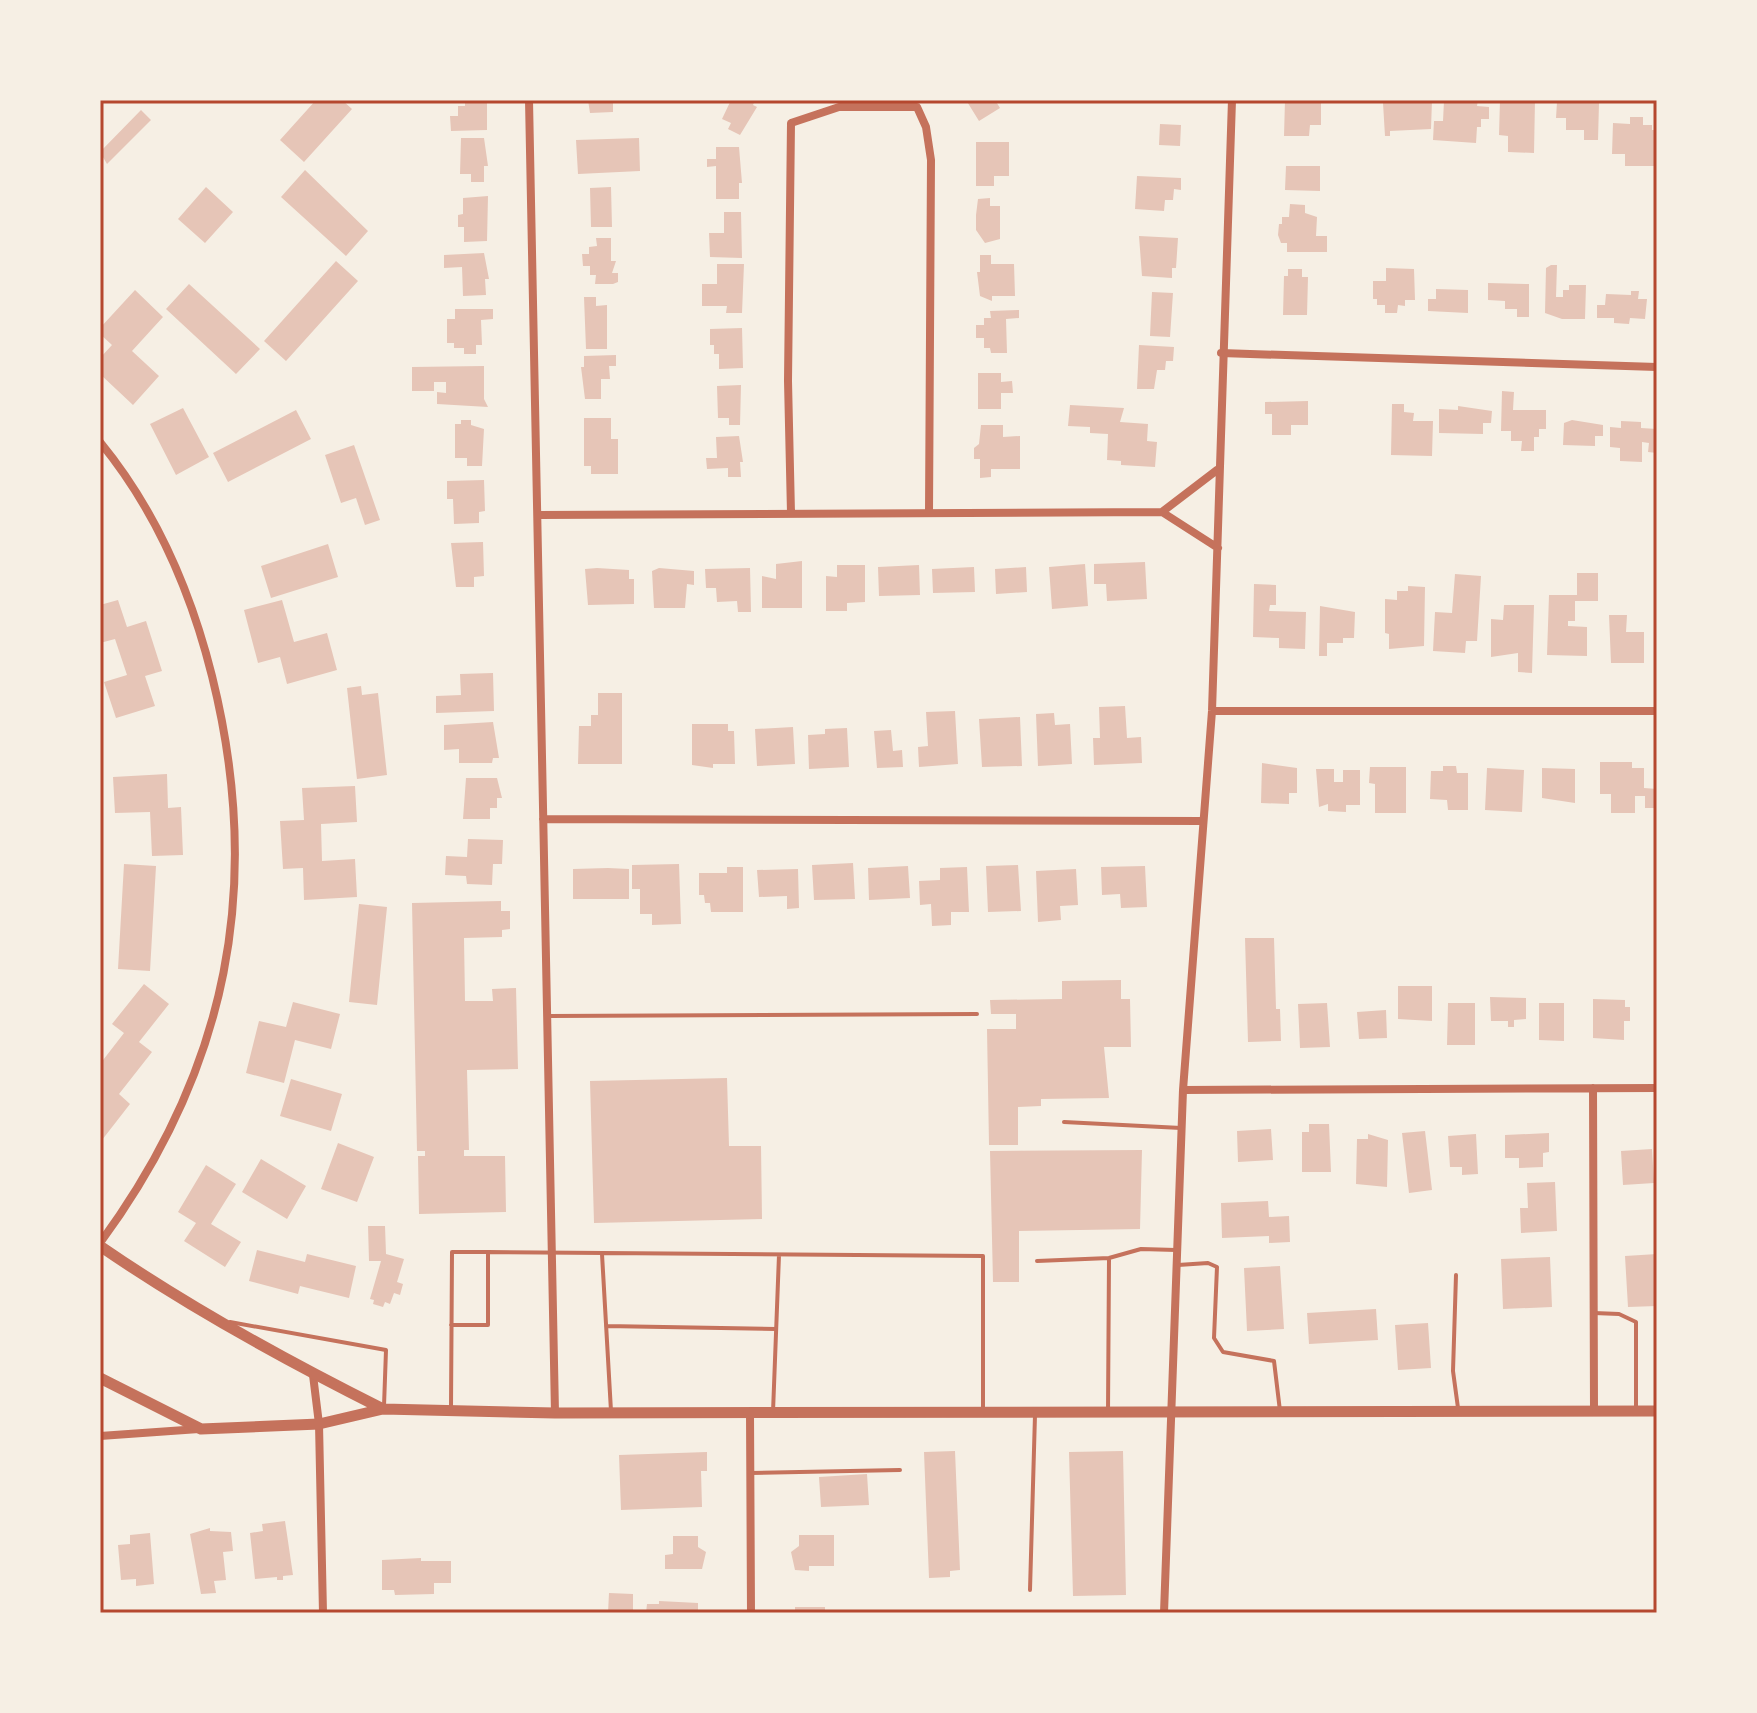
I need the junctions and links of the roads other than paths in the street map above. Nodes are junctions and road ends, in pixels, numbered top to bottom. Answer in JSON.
{"nodes":[{"id":1,"x":529,"y":100,"type":"edge"},
{"id":2,"x":1232,"y":100,"type":"edge"},
{"id":3,"x":1221,"y":353,"type":"junction"},
{"id":4,"x":1657,"y":367,"type":"edge"},
{"id":5,"x":100,"y":442,"type":"edge"},
{"id":6,"x":1217,"y":470,"type":"junction"},
{"id":7,"x":1162,"y":512,"type":"junction"},
{"id":8,"x":791,"y":513,"type":"junction"},
{"id":9,"x":929,"y":513,"type":"junction"},
{"id":10,"x":539,"y":515,"type":"junction"},
{"id":11,"x":1218,"y":548,"type":"junction"},
{"id":12,"x":1212,"y":711,"type":"junction"},
{"id":13,"x":1657,"y":711,"type":"edge"},
{"id":14,"x":543,"y":819,"type":"junction"},
{"id":15,"x":1202,"y":821,"type":"junction"},
{"id":16,"x":977,"y":1014,"type":"dead end"},
{"id":17,"x":547,"y":1016,"type":"junction"},
{"id":18,"x":1593,"y":1088,"type":"junction"},
{"id":19,"x":1657,"y":1088,"type":"edge"},
{"id":20,"x":1183,"y":1090,"type":"junction"},
{"id":21,"x":1064,"y":1122,"type":"dead end"},
{"id":22,"x":1181,"y":1128,"type":"junction"},
{"id":23,"x":100,"y":1244,"type":"edge"},
{"id":24,"x":1178,"y":1250,"type":"junction"},
{"id":25,"x":488,"y":1252,"type":"junction"},
{"id":26,"x":552,"y":1253,"type":"junction"},
{"id":27,"x":602,"y":1254,"type":"junction"},
{"id":28,"x":779,"y":1255,"type":"junction"},
{"id":29,"x":1109,"y":1258,"type":"junction"},
{"id":30,"x":1037,"y":1261,"type":"dead end"},
{"id":31,"x":1178,"y":1265,"type":"junction"},
{"id":32,"x":1456,"y":1275,"type":"dead end"},
{"id":33,"x":1594,"y":1313,"type":"junction"},
{"id":34,"x":218,"y":1320,"type":"junction"},
{"id":35,"x":451,"y":1325,"type":"junction"},
{"id":36,"x":606,"y":1326,"type":"junction"},
{"id":37,"x":776,"y":1329,"type":"junction"},
{"id":38,"x":313,"y":1375,"type":"junction"},
{"id":39,"x":100,"y":1378,"type":"edge"},
{"id":40,"x":383,"y":1409,"type":"junction"},
{"id":41,"x":451,"y":1410,"type":"junction"},
{"id":42,"x":1594,"y":1410,"type":"junction"},
{"id":43,"x":1636,"y":1410,"type":"junction"},
{"id":44,"x":1173,"y":1411,"type":"junction"},
{"id":45,"x":1280,"y":1411,"type":"junction"},
{"id":46,"x":1459,"y":1411,"type":"junction"},
{"id":47,"x":1657,"y":1411,"type":"edge"},
{"id":48,"x":1035,"y":1412,"type":"junction"},
{"id":49,"x":1108,"y":1412,"type":"junction"},
{"id":50,"x":555,"y":1413,"type":"junction"},
{"id":51,"x":611,"y":1413,"type":"junction"},
{"id":52,"x":750,"y":1413,"type":"junction"},
{"id":53,"x":773,"y":1413,"type":"junction"},
{"id":54,"x":983,"y":1413,"type":"junction"},
{"id":55,"x":319,"y":1424,"type":"junction"},
{"id":56,"x":201,"y":1429,"type":"junction"},
{"id":57,"x":100,"y":1436,"type":"edge"},
{"id":58,"x":900,"y":1470,"type":"dead end"},
{"id":59,"x":750,"y":1473,"type":"junction"},
{"id":60,"x":1030,"y":1590,"type":"dead end"},
{"id":61,"x":323,"y":1613,"type":"edge"},
{"id":62,"x":751,"y":1613,"type":"edge"},
{"id":63,"x":1164,"y":1613,"type":"edge"}],
"edges":[{"from":1,"to":10,"type":"street"},
{"from":2,"to":3,"type":"street"},
{"from":3,"to":4,"type":"street"},
{"from":3,"to":6,"type":"street"},
{"from":5,"to":23,"type":"street"},
{"from":6,"to":7,"type":"street"},
{"from":6,"to":11,"type":"street"},
{"from":7,"to":9,"type":"street"},
{"from":7,"to":11,"type":"street"},
{"from":8,"to":9,"type":"street"},
{"from":8,"to":9,"type":"street"},
{"from":8,"to":10,"type":"street"},
{"from":10,"to":14,"type":"street"},
{"from":11,"to":12,"type":"street"},
{"from":12,"to":13,"type":"street"},
{"from":12,"to":15,"type":"street"},
{"from":14,"to":15,"type":"street"},
{"from":14,"to":17,"type":"street"},
{"from":15,"to":20,"type":"street"},
{"from":16,"to":17,"type":"lane"},
{"from":17,"to":26,"type":"street"},
{"from":18,"to":19,"type":"street"},
{"from":18,"to":20,"type":"street"},
{"from":18,"to":33,"type":"street"},
{"from":20,"to":22,"type":"street"},
{"from":21,"to":22,"type":"lane"},
{"from":22,"to":24,"type":"street"},
{"from":23,"to":34,"type":"street"},
{"from":24,"to":29,"type":"lane"},
{"from":24,"to":31,"type":"street"},
{"from":25,"to":26,"type":"lane"},
{"from":25,"to":35,"type":"lane"},
{"from":25,"to":35,"type":"lane"},
{"from":26,"to":27,"type":"lane"},
{"from":26,"to":50,"type":"street"},
{"from":27,"to":28,"type":"lane"},
{"from":27,"to":36,"type":"lane"},
{"from":28,"to":37,"type":"lane"},
{"from":28,"to":54,"type":"lane"},
{"from":29,"to":30,"type":"lane"},
{"from":29,"to":49,"type":"lane"},
{"from":31,"to":44,"type":"street"},
{"from":31,"to":45,"type":"lane"},
{"from":32,"to":46,"type":"lane"},
{"from":33,"to":42,"type":"street"},
{"from":33,"to":43,"type":"lane"},
{"from":34,"to":38,"type":"street"},
{"from":34,"to":40,"type":"lane"},
{"from":35,"to":41,"type":"lane"},
{"from":36,"to":37,"type":"lane"},
{"from":36,"to":51,"type":"lane"},
{"from":37,"to":53,"type":"lane"},
{"from":38,"to":40,"type":"street"},
{"from":38,"to":55,"type":"street"},
{"from":39,"to":56,"type":"street"},
{"from":40,"to":41,"type":"street"},
{"from":40,"to":55,"type":"street"},
{"from":41,"to":50,"type":"street"},
{"from":42,"to":43,"type":"street"},
{"from":42,"to":46,"type":"street"},
{"from":43,"to":47,"type":"street"},
{"from":44,"to":45,"type":"street"},
{"from":44,"to":49,"type":"street"},
{"from":44,"to":63,"type":"street"},
{"from":45,"to":46,"type":"street"},
{"from":48,"to":49,"type":"street"},
{"from":48,"to":54,"type":"street"},
{"from":48,"to":60,"type":"lane"},
{"from":50,"to":51,"type":"street"},
{"from":51,"to":52,"type":"street"},
{"from":52,"to":53,"type":"street"},
{"from":52,"to":59,"type":"street"},
{"from":53,"to":54,"type":"street"},
{"from":55,"to":56,"type":"street"},
{"from":55,"to":61,"type":"street"},
{"from":56,"to":57,"type":"street"},
{"from":58,"to":59,"type":"lane"},
{"from":59,"to":62,"type":"street"}]}
